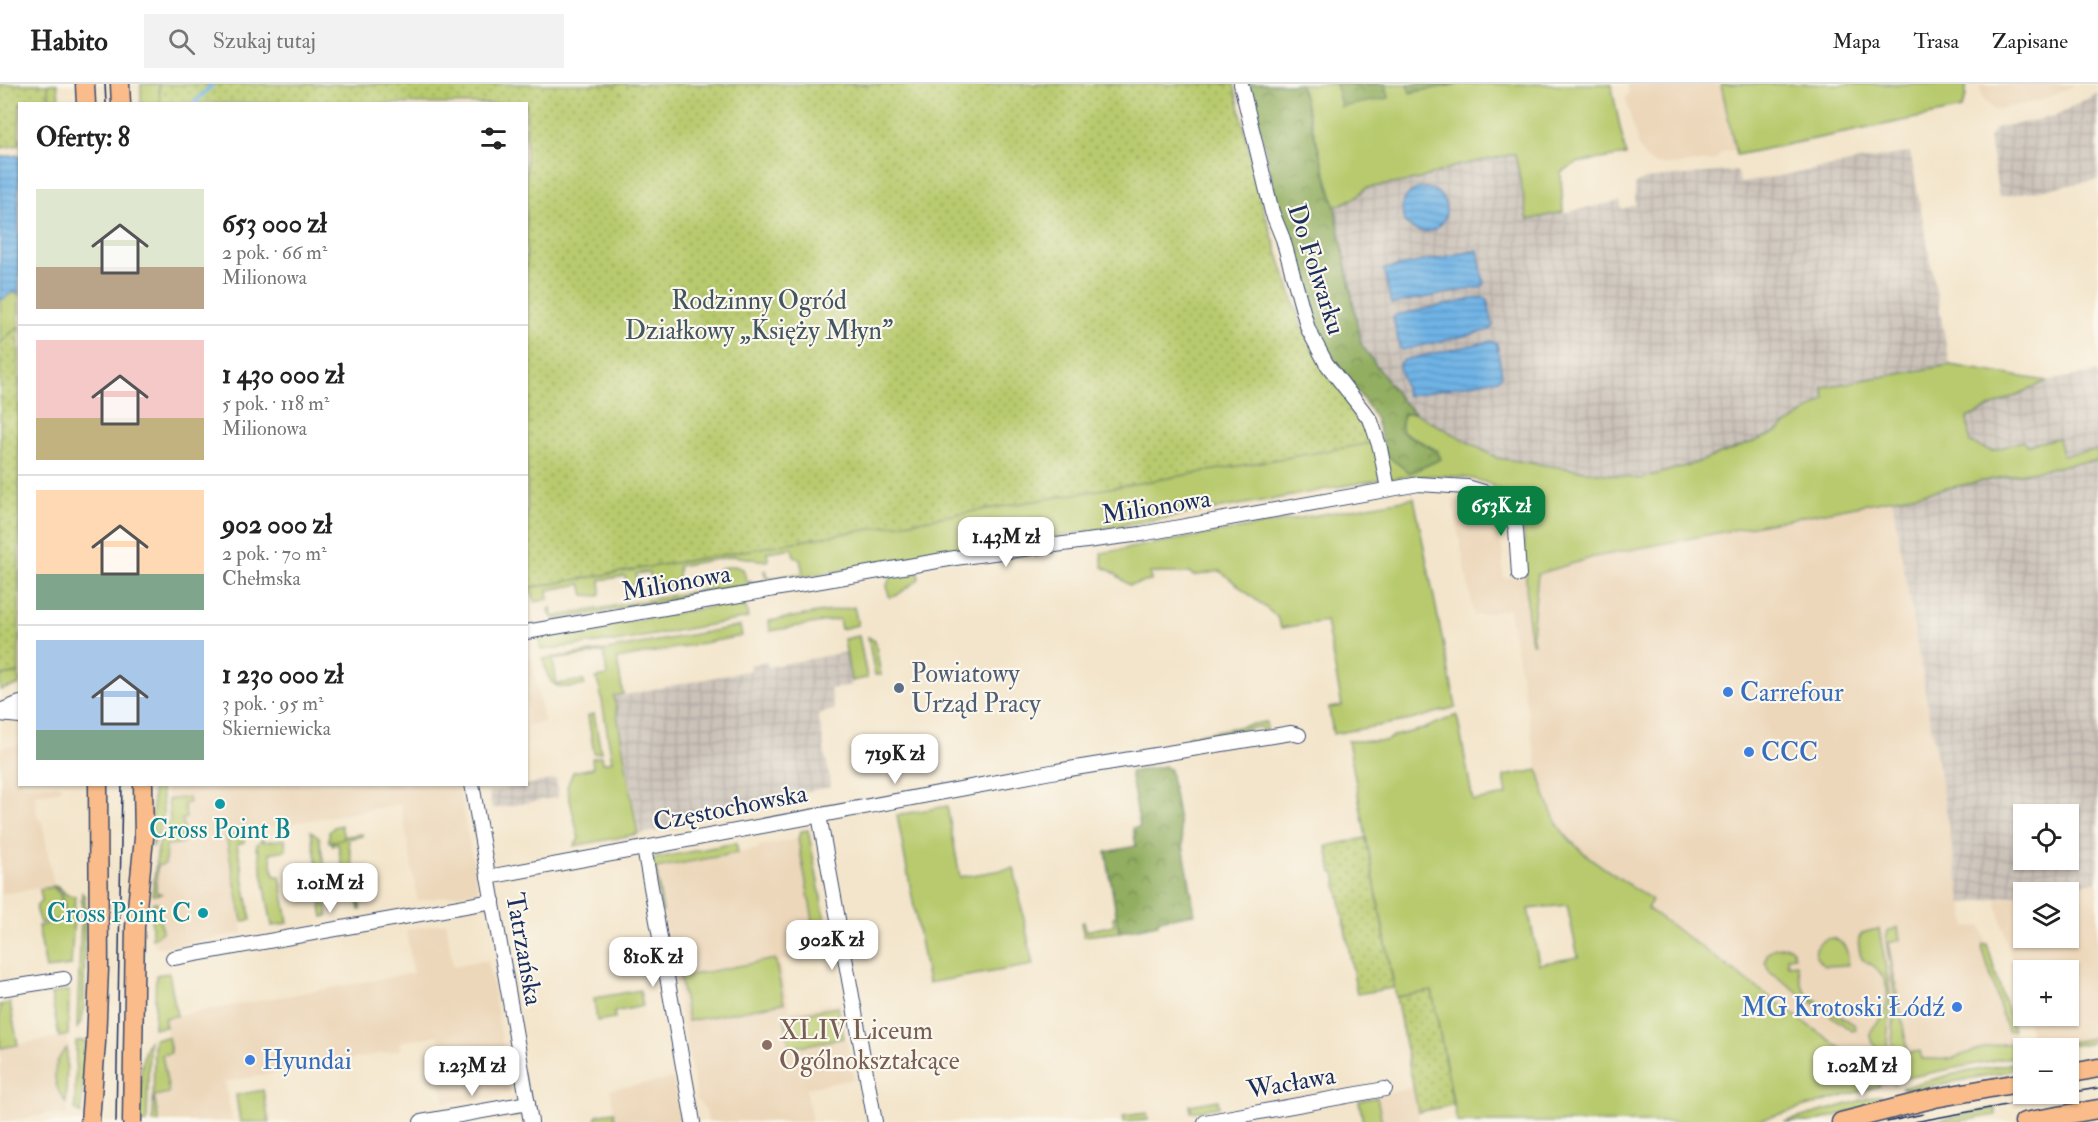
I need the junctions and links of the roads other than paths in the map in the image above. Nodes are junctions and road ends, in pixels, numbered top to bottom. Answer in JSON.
{"nodes":[{"id":1,"x":85,"y":84,"type":"edge"},
{"id":2,"x":120,"y":84,"type":"edge"},
{"id":3,"x":1241,"y":84,"type":"edge"},
{"id":4,"x":86,"y":102,"type":"edge"},
{"id":5,"x":121,"y":102,"type":"edge"},
{"id":6,"x":1388,"y":489,"type":"junction"},
{"id":7,"x":1519,"y":575,"type":"dead end"},
{"id":8,"x":528,"y":632,"type":"edge"},
{"id":9,"x":18,"y":704,"type":"edge"},
{"id":10,"x":0,"y":712,"type":"edge"},
{"id":11,"x":18,"y":716,"type":"edge"},
{"id":12,"x":1299,"y":735,"type":"dead end"},
{"id":13,"x":98,"y":786,"type":"edge"},
{"id":14,"x":143,"y":786,"type":"edge"},
{"id":15,"x":472,"y":786,"type":"edge"},
{"id":16,"x":819,"y":815,"type":"junction"},
{"id":17,"x":644,"y":848,"type":"junction"},
{"id":18,"x":488,"y":877,"type":"junction"},
{"id":19,"x":493,"y":901,"type":"junction"},
{"id":20,"x":173,"y":958,"type":"dead end"},
{"id":21,"x":64,"y":978,"type":"dead end"},
{"id":22,"x":0,"y":989,"type":"edge"},
{"id":23,"x":2098,"y":1068,"type":"edge"},
{"id":24,"x":2079,"y":1072,"type":"edge"},
{"id":25,"x":2013,"y":1084,"type":"edge"},
{"id":26,"x":1385,"y":1089,"type":"dead end"},
{"id":27,"x":528,"y":1103,"type":"junction"},
{"id":28,"x":2098,"y":1109,"type":"edge"},
{"id":29,"x":90,"y":1122,"type":"edge"},
{"id":30,"x":132,"y":1122,"type":"edge"},
{"id":31,"x":421,"y":1122,"type":"edge"},
{"id":32,"x":531,"y":1122,"type":"edge"},
{"id":33,"x":693,"y":1122,"type":"edge"},
{"id":34,"x":875,"y":1122,"type":"edge"},
{"id":35,"x":1205,"y":1122,"type":"edge"},
{"id":36,"x":1841,"y":1122,"type":"edge"},
{"id":37,"x":2024,"y":1122,"type":"edge"}],
"edges":[{"from":1,"to":4,"type":"main road"},
{"from":2,"to":5,"type":"main road"},
{"from":3,"to":6,"type":"street","name":"Do Folwarku"},
{"from":6,"to":7,"type":"street","name":"Milionowa"},
{"from":6,"to":8,"type":"street","name":"Milionowa"},
{"from":9,"to":10,"type":"street"},
{"from":10,"to":11,"type":"street"},
{"from":12,"to":16,"type":"street","name":"Częstochowska"},
{"from":13,"to":29,"type":"main road"},
{"from":14,"to":30,"type":"main road"},
{"from":15,"to":18,"type":"street","name":"Tatrzańska"},
{"from":16,"to":17,"type":"street","name":"Częstochowska"},
{"from":16,"to":34,"type":"street"},
{"from":17,"to":18,"type":"street","name":"Częstochowska"},
{"from":17,"to":33,"type":"street"},
{"from":18,"to":19,"type":"street","name":"Tatrzańska"},
{"from":19,"to":20,"type":"street"},
{"from":19,"to":27,"type":"street","name":"Tatrzańska"},
{"from":21,"to":22,"type":"street"},
{"from":23,"to":24,"type":"main road"},
{"from":25,"to":36,"type":"main road"},
{"from":26,"to":35,"type":"street","name":"Wacława"},
{"from":27,"to":31,"type":"street"},
{"from":27,"to":32,"type":"street","name":"Tatrzańska"},
{"from":28,"to":37,"type":"main road"}]}
